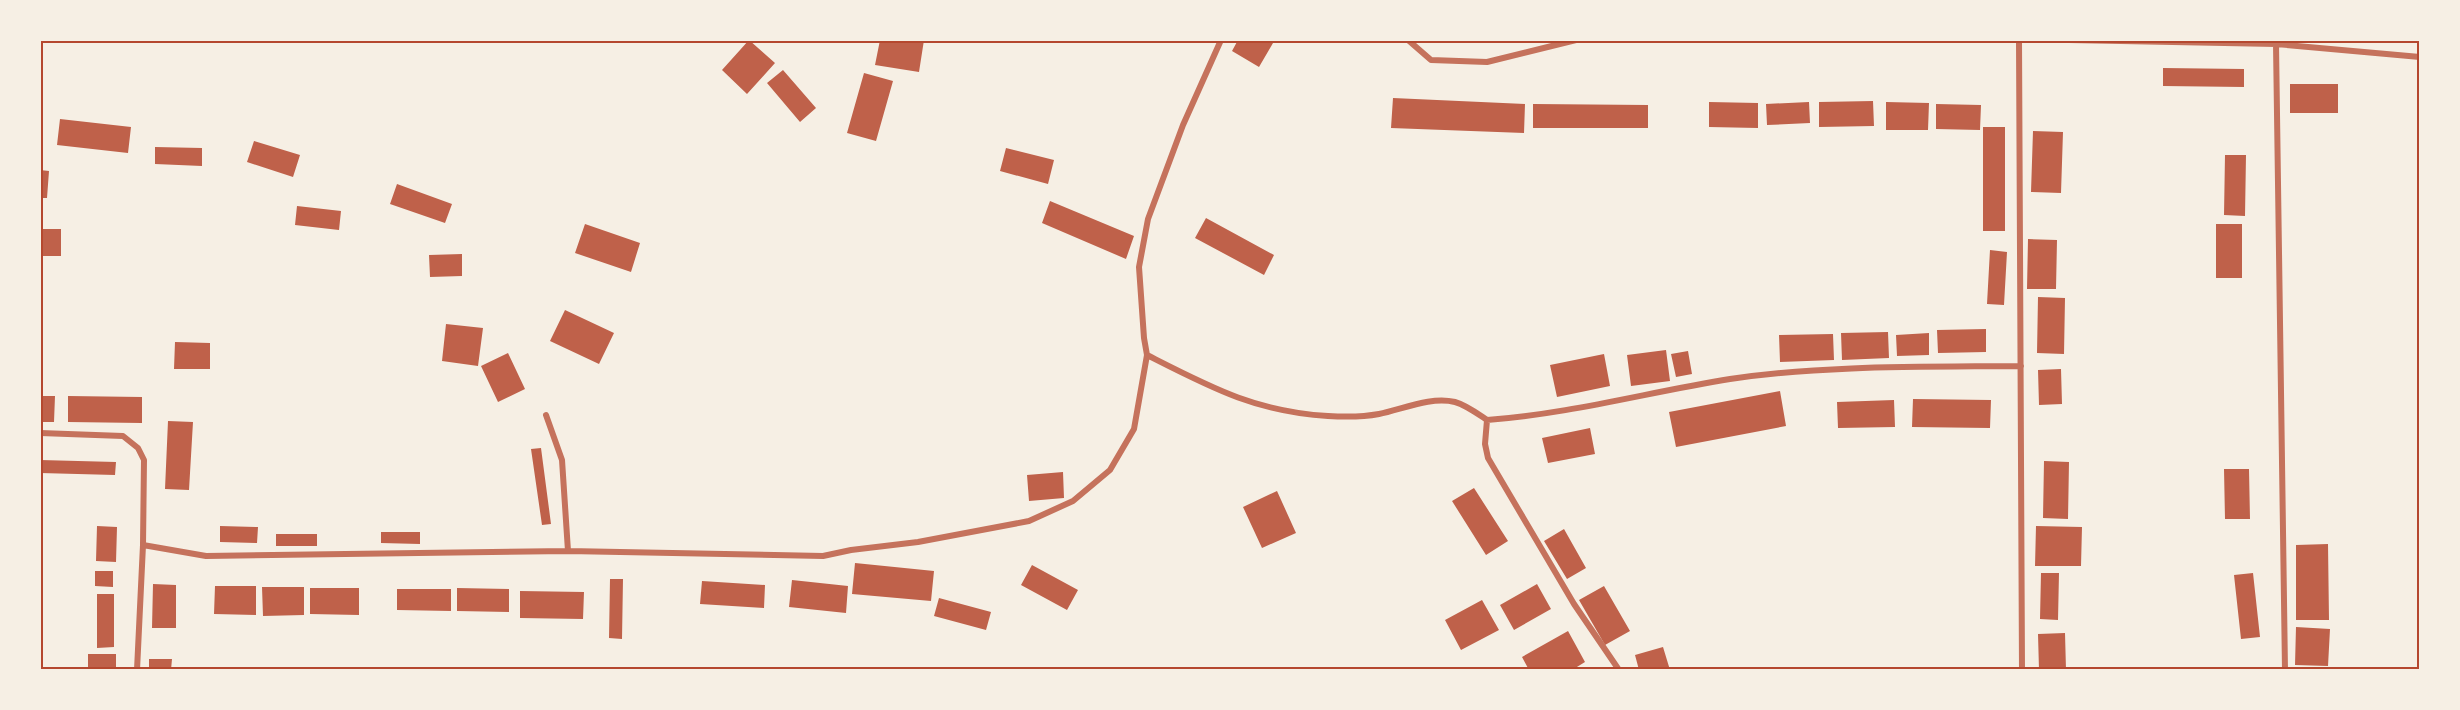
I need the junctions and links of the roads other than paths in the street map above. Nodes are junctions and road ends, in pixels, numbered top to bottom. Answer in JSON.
{"nodes":[{"id":1,"x":1221,"y":40,"type":"edge"},
{"id":2,"x":1408,"y":40,"type":"edge"},
{"id":3,"x":1576,"y":40,"type":"edge"},
{"id":4,"x":1611,"y":40,"type":"edge"},
{"id":5,"x":1638,"y":40,"type":"edge"},
{"id":6,"x":2019,"y":40,"type":"edge"},
{"id":7,"x":2068,"y":40,"type":"edge"},
{"id":8,"x":2276,"y":44,"type":"junction"},
{"id":9,"x":2420,"y":57,"type":"edge"},
{"id":10,"x":1148,"y":354,"type":"junction"},
{"id":11,"x":2020,"y":366,"type":"junction"},
{"id":12,"x":546,"y":415,"type":"dead end"},
{"id":13,"x":1487,"y":420,"type":"junction"},
{"id":14,"x":40,"y":433,"type":"edge"},
{"id":15,"x":143,"y":545,"type":"junction"},
{"id":16,"x":568,"y":551,"type":"junction"},
{"id":17,"x":137,"y":669,"type":"edge"},
{"id":18,"x":1619,"y":669,"type":"edge"},
{"id":19,"x":2022,"y":669,"type":"edge"},
{"id":20,"x":2285,"y":669,"type":"edge"}],
"edges":[{"from":1,"to":10,"type":"street"},
{"from":2,"to":3,"type":"street"},
{"from":4,"to":5,"type":"street"},
{"from":6,"to":11,"type":"street"},
{"from":7,"to":8,"type":"street"},
{"from":8,"to":9,"type":"street"},
{"from":8,"to":20,"type":"street"},
{"from":10,"to":13,"type":"street"},
{"from":10,"to":16,"type":"street"},
{"from":11,"to":13,"type":"street"},
{"from":11,"to":19,"type":"street"},
{"from":12,"to":16,"type":"street"},
{"from":13,"to":18,"type":"street"},
{"from":14,"to":15,"type":"street"},
{"from":15,"to":16,"type":"street"},
{"from":15,"to":17,"type":"street"}]}
